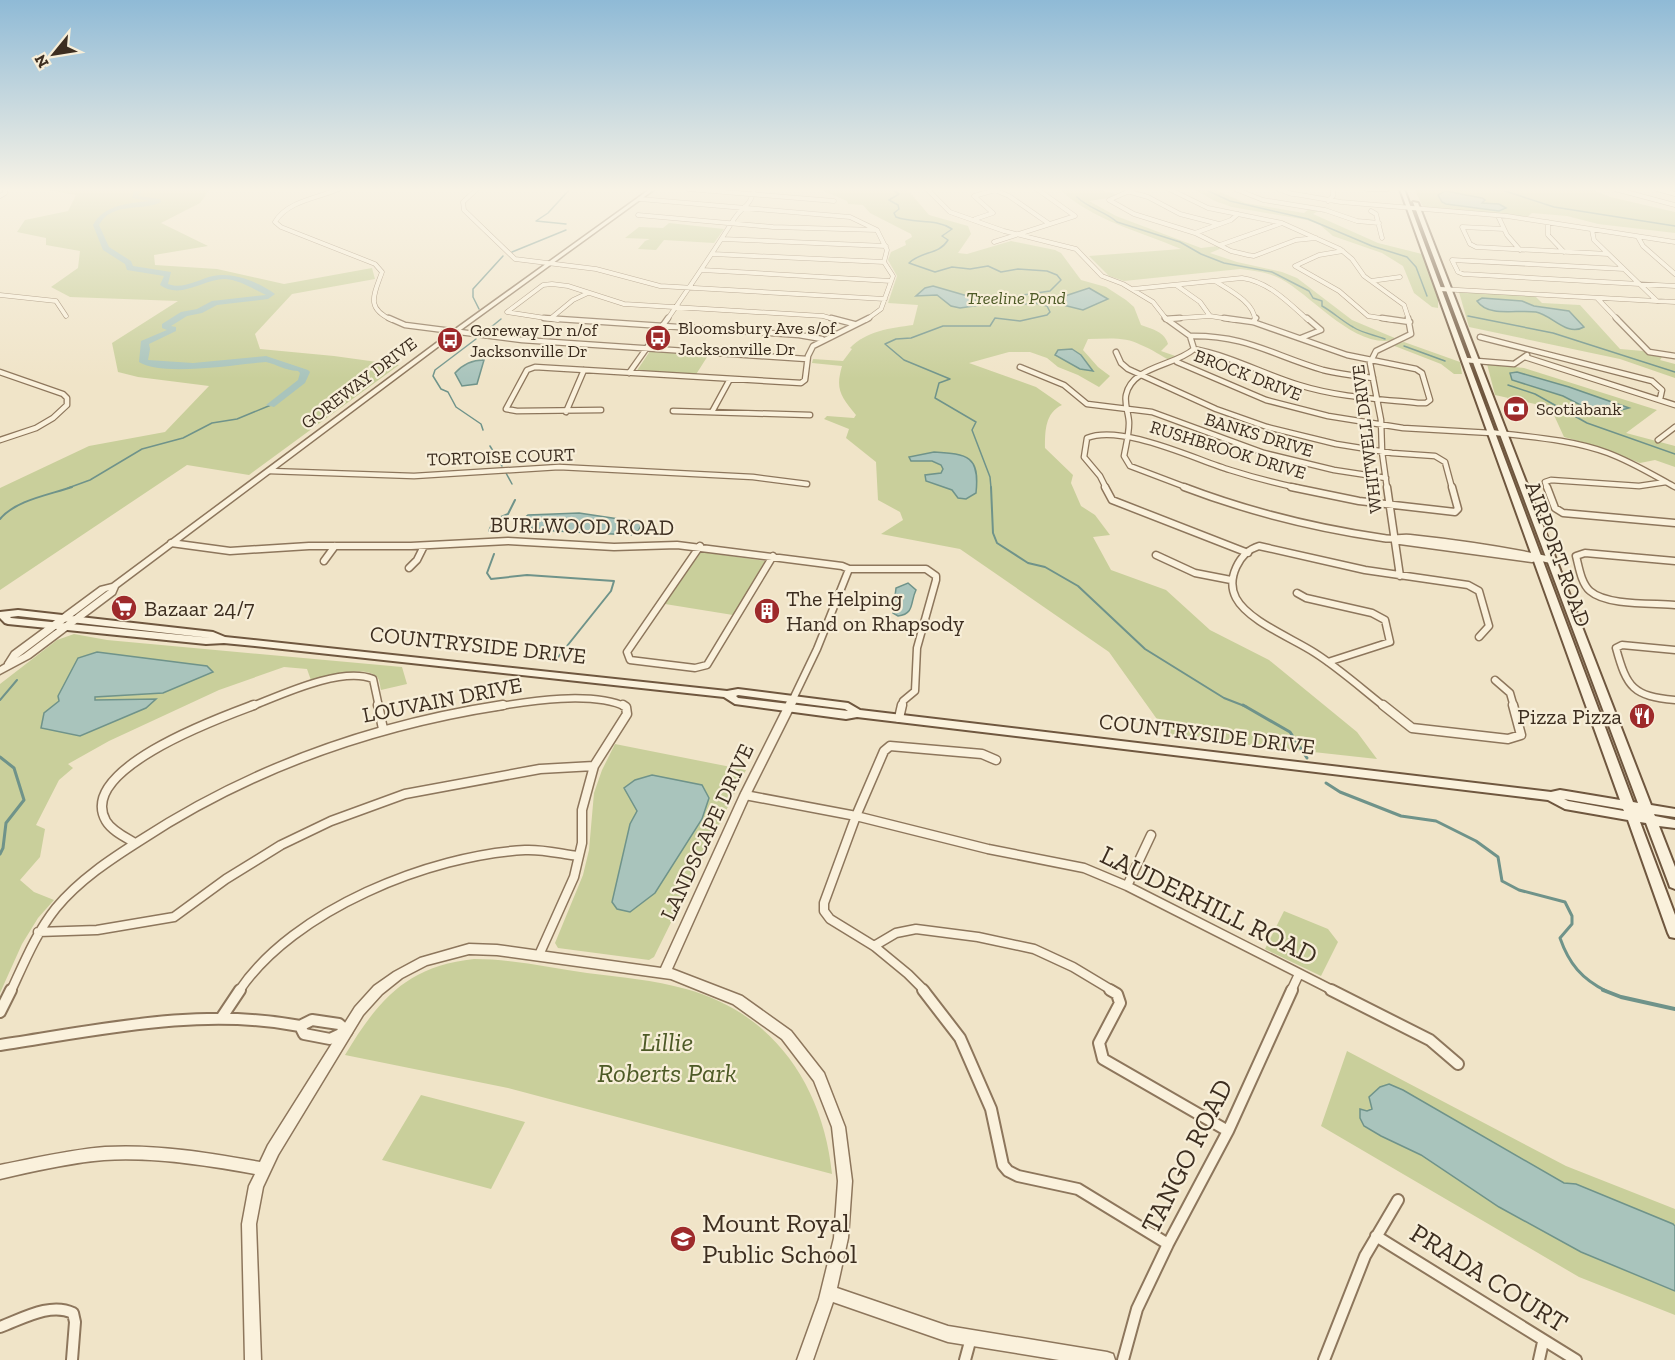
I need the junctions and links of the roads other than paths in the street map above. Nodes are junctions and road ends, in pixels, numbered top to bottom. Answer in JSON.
{"nodes":[{"id":1,"x":348,"y":252,"type":"edge"},
{"id":2,"x":506,"y":252,"type":"edge"},
{"id":3,"x":566,"y":252,"type":"edge"},
{"id":4,"x":886,"y":252,"type":"edge"},
{"id":5,"x":1079,"y":252,"type":"edge"},
{"id":6,"x":1236,"y":252,"type":"edge"},
{"id":7,"x":1264,"y":252,"type":"edge"},
{"id":8,"x":1334,"y":252,"type":"edge"},
{"id":9,"x":1345,"y":252,"type":"edge"},
{"id":10,"x":1426,"y":252,"type":"edge"},
{"id":11,"x":1435,"y":252,"type":"edge"},
{"id":12,"x":1574,"y":252,"type":"edge"},
{"id":13,"x":1650,"y":252,"type":"edge"},
{"id":14,"x":713,"y":254,"type":"joint"},
{"id":15,"x":1608,"y":254,"type":"joint"},
{"id":16,"x":884,"y":262,"type":"junction"},
{"id":17,"x":550,"y":264,"type":"junction"},
{"id":18,"x":1624,"y":269,"type":"junction"},
{"id":19,"x":702,"y":270,"type":"junction"},
{"id":20,"x":1675,"y":274,"type":"edge"},
{"id":21,"x":1400,"y":277,"type":"dead end"},
{"id":22,"x":1215,"y":280,"type":"junction"},
{"id":23,"x":891,"y":281,"type":"junction"},
{"id":24,"x":1371,"y":281,"type":"junction"},
{"id":25,"x":1639,"y":284,"type":"junction"},
{"id":26,"x":1176,"y":285,"type":"junction"},
{"id":27,"x":1675,"y":286,"type":"edge"},
{"id":28,"x":689,"y":288,"type":"junction"},
{"id":29,"x":1132,"y":289,"type":"junction"},
{"id":30,"x":1440,"y":289,"type":"junction"},
{"id":31,"x":1449,"y":289,"type":"junction"},
{"id":32,"x":588,"y":293,"type":"junction"},
{"id":33,"x":0,"y":295,"type":"edge"},
{"id":34,"x":1597,"y":298,"type":"junction"},
{"id":35,"x":885,"y":299,"type":"junction"},
{"id":36,"x":1658,"y":301,"type":"junction"},
{"id":37,"x":1675,"y":302,"type":"edge"},
{"id":38,"x":676,"y":307,"type":"junction"},
{"id":39,"x":66,"y":316,"type":"dead end"},
{"id":40,"x":1210,"y":316,"type":"junction"},
{"id":41,"x":550,"y":319,"type":"junction"},
{"id":42,"x":1167,"y":319,"type":"junction"},
{"id":43,"x":1253,"y":322,"type":"junction"},
{"id":44,"x":1410,"y":322,"type":"junction"},
{"id":45,"x":854,"y":324,"type":"junction"},
{"id":46,"x":663,"y":326,"type":"junction"},
{"id":47,"x":456,"y":332,"type":"junction"},
{"id":48,"x":1190,"y":336,"type":"junction"},
{"id":49,"x":1480,"y":337,"type":"dead end"},
{"id":50,"x":1301,"y":338,"type":"junction"},
{"id":51,"x":822,"y":339,"type":"junction"},
{"id":52,"x":647,"y":348,"type":"junction"},
{"id":53,"x":1194,"y":349,"type":"junction"},
{"id":54,"x":1533,"y":350,"type":"junction"},
{"id":55,"x":1116,"y":352,"type":"dead end"},
{"id":56,"x":1675,"y":356,"type":"edge"},
{"id":57,"x":1526,"y":357,"type":"junction"},
{"id":58,"x":807,"y":359,"type":"junction"},
{"id":59,"x":1371,"y":360,"type":"junction"},
{"id":60,"x":1465,"y":360,"type":"junction"},
{"id":61,"x":1476,"y":361,"type":"junction"},
{"id":62,"x":1176,"y":362,"type":"junction"},
{"id":63,"x":1586,"y":363,"type":"junction"},
{"id":64,"x":1020,"y":366,"type":"dead end"},
{"id":65,"x":584,"y":370,"type":"junction"},
{"id":66,"x":0,"y":372,"type":"edge"},
{"id":67,"x":629,"y":373,"type":"junction"},
{"id":68,"x":1576,"y":373,"type":"junction"},
{"id":69,"x":1142,"y":375,"type":"junction"},
{"id":70,"x":1373,"y":378,"type":"junction"},
{"id":71,"x":730,"y":379,"type":"junction"},
{"id":72,"x":1377,"y":399,"type":"junction"},
{"id":73,"x":1660,"y":399,"type":"junction"},
{"id":74,"x":1675,"y":405,"type":"edge"},
{"id":75,"x":1127,"y":408,"type":"junction"},
{"id":76,"x":601,"y":410,"type":"dead end"},
{"id":77,"x":673,"y":411,"type":"dead end"},
{"id":78,"x":566,"y":412,"type":"junction"},
{"id":79,"x":712,"y":412,"type":"junction"},
{"id":80,"x":810,"y":416,"type":"dead end"},
{"id":81,"x":1382,"y":425,"type":"junction"},
{"id":82,"x":1675,"y":427,"type":"edge"},
{"id":83,"x":1672,"y":432,"type":"edge"},
{"id":84,"x":1491,"y":433,"type":"junction"},
{"id":85,"x":1503,"y":434,"type":"junction"},
{"id":86,"x":1128,"y":437,"type":"junction"},
{"id":87,"x":0,"y":440,"type":"edge"},
{"id":88,"x":1658,"y":440,"type":"dead end"},
{"id":89,"x":1382,"y":452,"type":"junction"},
{"id":90,"x":269,"y":471,"type":"junction"},
{"id":91,"x":1386,"y":478,"type":"junction"},
{"id":92,"x":1666,"y":482,"type":"junction"},
{"id":93,"x":807,"y":484,"type":"dead end"},
{"id":94,"x":1675,"y":487,"type":"edge"},
{"id":95,"x":1390,"y":505,"type":"junction"},
{"id":96,"x":1675,"y":523,"type":"edge"},
{"id":97,"x":1395,"y":540,"type":"junction"},
{"id":98,"x":171,"y":543,"type":"junction"},
{"id":99,"x":335,"y":546,"type":"junction"},
{"id":100,"x":424,"y":546,"type":"junction"},
{"id":101,"x":700,"y":546,"type":"junction"},
{"id":102,"x":1248,"y":553,"type":"junction"},
{"id":103,"x":1156,"y":555,"type":"dead end"},
{"id":104,"x":773,"y":556,"type":"junction"},
{"id":105,"x":1537,"y":558,"type":"junction"},
{"id":106,"x":1551,"y":560,"type":"junction"},
{"id":107,"x":324,"y":561,"type":"dead end"},
{"id":108,"x":1675,"y":561,"type":"edge"},
{"id":109,"x":409,"y":567,"type":"dead end"},
{"id":110,"x":849,"y":569,"type":"junction"},
{"id":111,"x":1400,"y":576,"type":"junction"},
{"id":112,"x":1231,"y":580,"type":"junction"},
{"id":113,"x":115,"y":585,"type":"junction"},
{"id":114,"x":1297,"y":593,"type":"dead end"},
{"id":115,"x":1675,"y":605,"type":"edge"},
{"id":116,"x":2,"y":615,"type":"edge"},
{"id":117,"x":75,"y":619,"type":"junction"},
{"id":118,"x":64,"y":622,"type":"junction"},
{"id":119,"x":53,"y":626,"type":"junction"},
{"id":120,"x":1479,"y":637,"type":"dead end"},
{"id":121,"x":224,"y":640,"type":"junction"},
{"id":122,"x":1675,"y":650,"type":"edge"},
{"id":123,"x":1328,"y":662,"type":"junction"},
{"id":124,"x":4,"y":668,"type":"edge"},
{"id":125,"x":1495,"y":680,"type":"dead end"},
{"id":126,"x":1675,"y":700,"type":"edge"},
{"id":127,"x":791,"y":703,"type":"junction"},
{"id":128,"x":899,"y":718,"type":"junction"},
{"id":129,"x":383,"y":729,"type":"junction"},
{"id":130,"x":996,"y":760,"type":"dead end"},
{"id":131,"x":594,"y":766,"type":"junction"},
{"id":132,"x":745,"y":795,"type":"junction"},
{"id":133,"x":1629,"y":810,"type":"junction"},
{"id":134,"x":1648,"y":813,"type":"junction"},
{"id":135,"x":1675,"y":813,"type":"edge"},
{"id":136,"x":856,"y":816,"type":"junction"},
{"id":137,"x":1675,"y":824,"type":"edge"},
{"id":138,"x":1151,"y":835,"type":"dead end"},
{"id":139,"x":135,"y":843,"type":"junction"},
{"id":140,"x":579,"y":856,"type":"junction"},
{"id":141,"x":1675,"y":884,"type":"edge"},
{"id":142,"x":1127,"y":886,"type":"junction"},
{"id":143,"x":38,"y":932,"type":"junction"},
{"id":144,"x":1675,"y":933,"type":"edge"},
{"id":145,"x":874,"y":946,"type":"junction"},
{"id":146,"x":539,"y":956,"type":"junction"},
{"id":147,"x":664,"y":973,"type":"junction"},
{"id":148,"x":1299,"y":974,"type":"junction"},
{"id":149,"x":0,"y":1012,"type":"edge"},
{"id":150,"x":222,"y":1017,"type":"junction"},
{"id":151,"x":300,"y":1026,"type":"junction"},
{"id":152,"x":347,"y":1031,"type":"junction"},
{"id":153,"x":0,"y":1045,"type":"edge"},
{"id":154,"x":1458,"y":1064,"type":"dead end"},
{"id":155,"x":1228,"y":1131,"type":"junction"},
{"id":156,"x":264,"y":1169,"type":"junction"},
{"id":157,"x":0,"y":1172,"type":"edge"},
{"id":158,"x":1398,"y":1200,"type":"dead end"},
{"id":159,"x":1376,"y":1236,"type":"junction"},
{"id":160,"x":1168,"y":1244,"type":"junction"},
{"id":161,"x":829,"y":1293,"type":"junction"},
{"id":162,"x":0,"y":1328,"type":"edge"},
{"id":163,"x":971,"y":1338,"type":"junction"},
{"id":164,"x":1544,"y":1342,"type":"junction"},
{"id":165,"x":72,"y":1360,"type":"edge"},
{"id":166,"x":253,"y":1360,"type":"edge"},
{"id":167,"x":805,"y":1360,"type":"edge"},
{"id":168,"x":965,"y":1360,"type":"edge"},
{"id":169,"x":1107,"y":1360,"type":"edge"},
{"id":170,"x":1123,"y":1360,"type":"edge"},
{"id":171,"x":1324,"y":1360,"type":"edge"},
{"id":172,"x":1539,"y":1360,"type":"edge"},
{"id":173,"x":1576,"y":1360,"type":"edge"}],
"edges":[{"from":1,"to":47,"type":"street"},
{"from":2,"to":17,"type":"street"},
{"from":3,"to":17,"type":"street","name":"GOREWAY DRIVE"},
{"from":4,"to":16,"type":"street"},
{"from":5,"to":29,"type":"street"},
{"from":6,"to":7,"type":"street"},
{"from":8,"to":44,"type":"street"},
{"from":9,"to":24,"type":"street"},
{"from":10,"to":30,"type":"main road","name":"AIRPORT ROAD"},
{"from":11,"to":31,"type":"main road","name":"AIRPORT ROAD"},
{"from":12,"to":15,"type":"street"},
{"from":13,"to":20,"type":"street"},
{"from":14,"to":16,"type":"street"},
{"from":14,"to":19,"type":"street"},
{"from":15,"to":18,"type":"street"},
{"from":16,"to":23,"type":"street"},
{"from":17,"to":28,"type":"street"},
{"from":17,"to":47,"type":"street","name":"GOREWAY DRIVE"},
{"from":18,"to":25,"type":"street"},
{"from":18,"to":25,"type":"street"},
{"from":19,"to":23,"type":"street"},
{"from":19,"to":28,"type":"street"},
{"from":21,"to":24,"type":"street"},
{"from":22,"to":26,"type":"street"},
{"from":22,"to":43,"type":"street"},
{"from":22,"to":50,"type":"street"},
{"from":23,"to":35,"type":"street"},
{"from":24,"to":44,"type":"street"},
{"from":25,"to":27,"type":"street"},
{"from":25,"to":36,"type":"street"},
{"from":26,"to":29,"type":"street"},
{"from":26,"to":40,"type":"street"},
{"from":28,"to":35,"type":"street"},
{"from":28,"to":38,"type":"street"},
{"from":29,"to":42,"type":"street"},
{"from":30,"to":31,"type":"street"},
{"from":30,"to":60,"type":"main road","name":"AIRPORT ROAD"},
{"from":31,"to":34,"type":"street"},
{"from":31,"to":61,"type":"main road","name":"AIRPORT ROAD"},
{"from":32,"to":38,"type":"street"},
{"from":32,"to":41,"type":"street"},
{"from":32,"to":41,"type":"street"},
{"from":33,"to":39,"type":"street"},
{"from":34,"to":36,"type":"street"},
{"from":34,"to":56,"type":"street"},
{"from":35,"to":45,"type":"street"},
{"from":36,"to":37,"type":"street"},
{"from":38,"to":45,"type":"street"},
{"from":38,"to":46,"type":"street"},
{"from":40,"to":42,"type":"street"},
{"from":40,"to":43,"type":"street"},
{"from":41,"to":46,"type":"street"},
{"from":42,"to":48,"type":"street"},
{"from":43,"to":50,"type":"street"},
{"from":44,"to":59,"type":"street","name":"WHITWELL DRIVE"},
{"from":45,"to":51,"type":"street"},
{"from":46,"to":51,"type":"street"},
{"from":46,"to":52,"type":"street"},
{"from":47,"to":52,"type":"street"},
{"from":47,"to":90,"type":"street","name":"GOREWAY DRIVE"},
{"from":48,"to":53,"type":"street"},
{"from":48,"to":70,"type":"street"},
{"from":49,"to":54,"type":"street"},
{"from":50,"to":59,"type":"street"},
{"from":51,"to":58,"type":"street"},
{"from":52,"to":58,"type":"street"},
{"from":52,"to":67,"type":"street"},
{"from":53,"to":62,"type":"street"},
{"from":53,"to":72,"type":"street"},
{"from":54,"to":57,"type":"street"},
{"from":54,"to":63,"type":"street"},
{"from":55,"to":69,"type":"street"},
{"from":57,"to":61,"type":"street"},
{"from":57,"to":68,"type":"street"},
{"from":58,"to":71,"type":"street"},
{"from":59,"to":70,"type":"street","name":"WHITWELL DRIVE"},
{"from":59,"to":72,"type":"street"},
{"from":60,"to":61,"type":"street"},
{"from":60,"to":84,"type":"main road","name":"AIRPORT ROAD"},
{"from":61,"to":85,"type":"main road","name":"AIRPORT ROAD"},
{"from":62,"to":69,"type":"street"},
{"from":62,"to":81,"type":"street","name":"BROCK DRIVE"},
{"from":63,"to":68,"type":"street"},
{"from":63,"to":73,"type":"street"},
{"from":64,"to":75,"type":"street","name":"BANKS DRIVE"},
{"from":65,"to":67,"type":"street"},
{"from":65,"to":78,"type":"street"},
{"from":65,"to":78,"type":"street"},
{"from":66,"to":87,"type":"street"},
{"from":67,"to":71,"type":"street"},
{"from":68,"to":73,"type":"street"},
{"from":69,"to":75,"type":"street"},
{"from":69,"to":89,"type":"street"},
{"from":70,"to":72,"type":"street","name":"WHITWELL DRIVE"},
{"from":71,"to":79,"type":"street"},
{"from":72,"to":81,"type":"street","name":"WHITWELL DRIVE"},
{"from":73,"to":74,"type":"street"},
{"from":75,"to":86,"type":"street"},
{"from":75,"to":91,"type":"street","name":"BANKS DRIVE"},
{"from":76,"to":78,"type":"street"},
{"from":77,"to":79,"type":"street"},
{"from":79,"to":80,"type":"street"},
{"from":81,"to":84,"type":"street","name":"BROCK DRIVE"},
{"from":81,"to":89,"type":"street","name":"WHITWELL DRIVE"},
{"from":82,"to":83,"type":"street"},
{"from":83,"to":88,"type":"street"},
{"from":84,"to":85,"type":"street","name":"BROCK DRIVE"},
{"from":84,"to":105,"type":"main road","name":"AIRPORT ROAD"},
{"from":85,"to":92,"type":"street","name":"BROCK DRIVE"},
{"from":85,"to":106,"type":"main road","name":"AIRPORT ROAD"},
{"from":86,"to":95,"type":"street","name":"RUSHBROOK DRIVE"},
{"from":86,"to":97,"type":"street"},
{"from":86,"to":102,"type":"street","name":"RUSHBROOK DRIVE"},
{"from":89,"to":91,"type":"street","name":"WHITWELL DRIVE"},
{"from":89,"to":95,"type":"street","name":"RUSHBROOK DRIVE"},
{"from":90,"to":93,"type":"street","name":"TORTOISE COURT"},
{"from":90,"to":98,"type":"street","name":"GOREWAY DRIVE"},
{"from":91,"to":95,"type":"street","name":"WHITWELL DRIVE"},
{"from":92,"to":94,"type":"street","name":"BROCK DRIVE"},
{"from":92,"to":96,"type":"street"},
{"from":95,"to":97,"type":"street","name":"WHITWELL DRIVE"},
{"from":97,"to":105,"type":"street"},
{"from":97,"to":111,"type":"street","name":"WHITWELL DRIVE"},
{"from":98,"to":99,"type":"street","name":"BURLWOOD ROAD"},
{"from":98,"to":113,"type":"street","name":"GOREWAY DRIVE"},
{"from":99,"to":100,"type":"street","name":"BURLWOOD ROAD"},
{"from":99,"to":107,"type":"street"},
{"from":100,"to":101,"type":"street","name":"BURLWOOD ROAD"},
{"from":100,"to":109,"type":"street"},
{"from":101,"to":104,"type":"street","name":"BURLWOOD ROAD"},
{"from":101,"to":104,"type":"street"},
{"from":102,"to":111,"type":"street"},
{"from":102,"to":112,"type":"street"},
{"from":103,"to":112,"type":"street"},
{"from":104,"to":110,"type":"street","name":"BURLWOOD ROAD"},
{"from":105,"to":106,"type":"street"},
{"from":105,"to":133,"type":"main road","name":"AIRPORT ROAD"},
{"from":106,"to":134,"type":"main road","name":"AIRPORT ROAD"},
{"from":108,"to":115,"type":"street"},
{"from":110,"to":127,"type":"street"},
{"from":110,"to":128,"type":"street","name":"BURLWOOD ROAD"},
{"from":111,"to":120,"type":"street"},
{"from":112,"to":123,"type":"street"},
{"from":113,"to":117,"type":"street","name":"GOREWAY DRIVE"},
{"from":113,"to":118,"type":"street","name":"GOREWAY DRIVE"},
{"from":114,"to":123,"type":"street"},
{"from":116,"to":118,"type":"main road","name":"COUNTRYSIDE DRIVE"},
{"from":116,"to":119,"type":"main road","name":"COUNTRYSIDE DRIVE"},
{"from":117,"to":118,"type":"main road","name":"COUNTRYSIDE DRIVE"},
{"from":117,"to":121,"type":"main road","name":"COUNTRYSIDE DRIVE"},
{"from":118,"to":119,"type":"main road","name":"COUNTRYSIDE DRIVE"},
{"from":118,"to":121,"type":"main road","name":"COUNTRYSIDE DRIVE"},
{"from":118,"to":124,"type":"street","name":"GOREWAY DRIVE"},
{"from":119,"to":124,"type":"street","name":"GOREWAY DRIVE"},
{"from":121,"to":127,"type":"main road","name":"COUNTRYSIDE DRIVE"},
{"from":122,"to":126,"type":"street"},
{"from":123,"to":125,"type":"street"},
{"from":127,"to":128,"type":"main road","name":"COUNTRYSIDE DRIVE"},
{"from":127,"to":132,"type":"street","name":"LANDSCAPE DRIVE"},
{"from":128,"to":133,"type":"main road","name":"COUNTRYSIDE DRIVE"},
{"from":129,"to":131,"type":"street","name":"LOUVAIN DRIVE"},
{"from":129,"to":139,"type":"street","name":"LOUVAIN DRIVE"},
{"from":129,"to":139,"type":"street"},
{"from":130,"to":136,"type":"street"},
{"from":131,"to":140,"type":"street","name":"LOUVAIN DRIVE"},
{"from":131,"to":143,"type":"street"},
{"from":132,"to":136,"type":"street","name":"LAUDERHILL ROAD"},
{"from":132,"to":147,"type":"street","name":"LANDSCAPE DRIVE"},
{"from":133,"to":134,"type":"main road","name":"COUNTRYSIDE DRIVE"},
{"from":133,"to":144,"type":"main road","name":"AIRPORT ROAD"},
{"from":134,"to":135,"type":"main road","name":"COUNTRYSIDE DRIVE"},
{"from":134,"to":137,"type":"main road","name":"COUNTRYSIDE DRIVE"},
{"from":134,"to":141,"type":"main road","name":"AIRPORT ROAD"},
{"from":136,"to":142,"type":"street","name":"LAUDERHILL ROAD"},
{"from":136,"to":145,"type":"street"},
{"from":138,"to":142,"type":"street"},
{"from":139,"to":143,"type":"street","name":"LOUVAIN DRIVE"},
{"from":140,"to":146,"type":"street","name":"LOUVAIN DRIVE"},
{"from":140,"to":150,"type":"street"},
{"from":142,"to":148,"type":"street","name":"LAUDERHILL ROAD"},
{"from":143,"to":149,"type":"street","name":"LOUVAIN DRIVE"},
{"from":145,"to":155,"type":"street"},
{"from":145,"to":160,"type":"street"},
{"from":146,"to":147,"type":"street"},
{"from":146,"to":152,"type":"street"},
{"from":147,"to":161,"type":"street"},
{"from":148,"to":154,"type":"street","name":"LAUDERHILL ROAD"},
{"from":148,"to":155,"type":"street","name":"TANGO ROAD"},
{"from":150,"to":151,"type":"street"},
{"from":150,"to":153,"type":"street"},
{"from":151,"to":152,"type":"street"},
{"from":151,"to":152,"type":"street"},
{"from":152,"to":156,"type":"street"},
{"from":155,"to":160,"type":"street","name":"TANGO ROAD"},
{"from":156,"to":157,"type":"street"},
{"from":156,"to":166,"type":"street"},
{"from":158,"to":159,"type":"street"},
{"from":159,"to":164,"type":"street","name":"PRADA COURT"},
{"from":159,"to":171,"type":"street"},
{"from":160,"to":170,"type":"street","name":"TANGO ROAD"},
{"from":161,"to":163,"type":"street"},
{"from":161,"to":167,"type":"street"},
{"from":162,"to":165,"type":"street"},
{"from":163,"to":168,"type":"street"},
{"from":163,"to":169,"type":"street"},
{"from":164,"to":172,"type":"street"},
{"from":164,"to":173,"type":"street","name":"PRADA COURT"}]}
